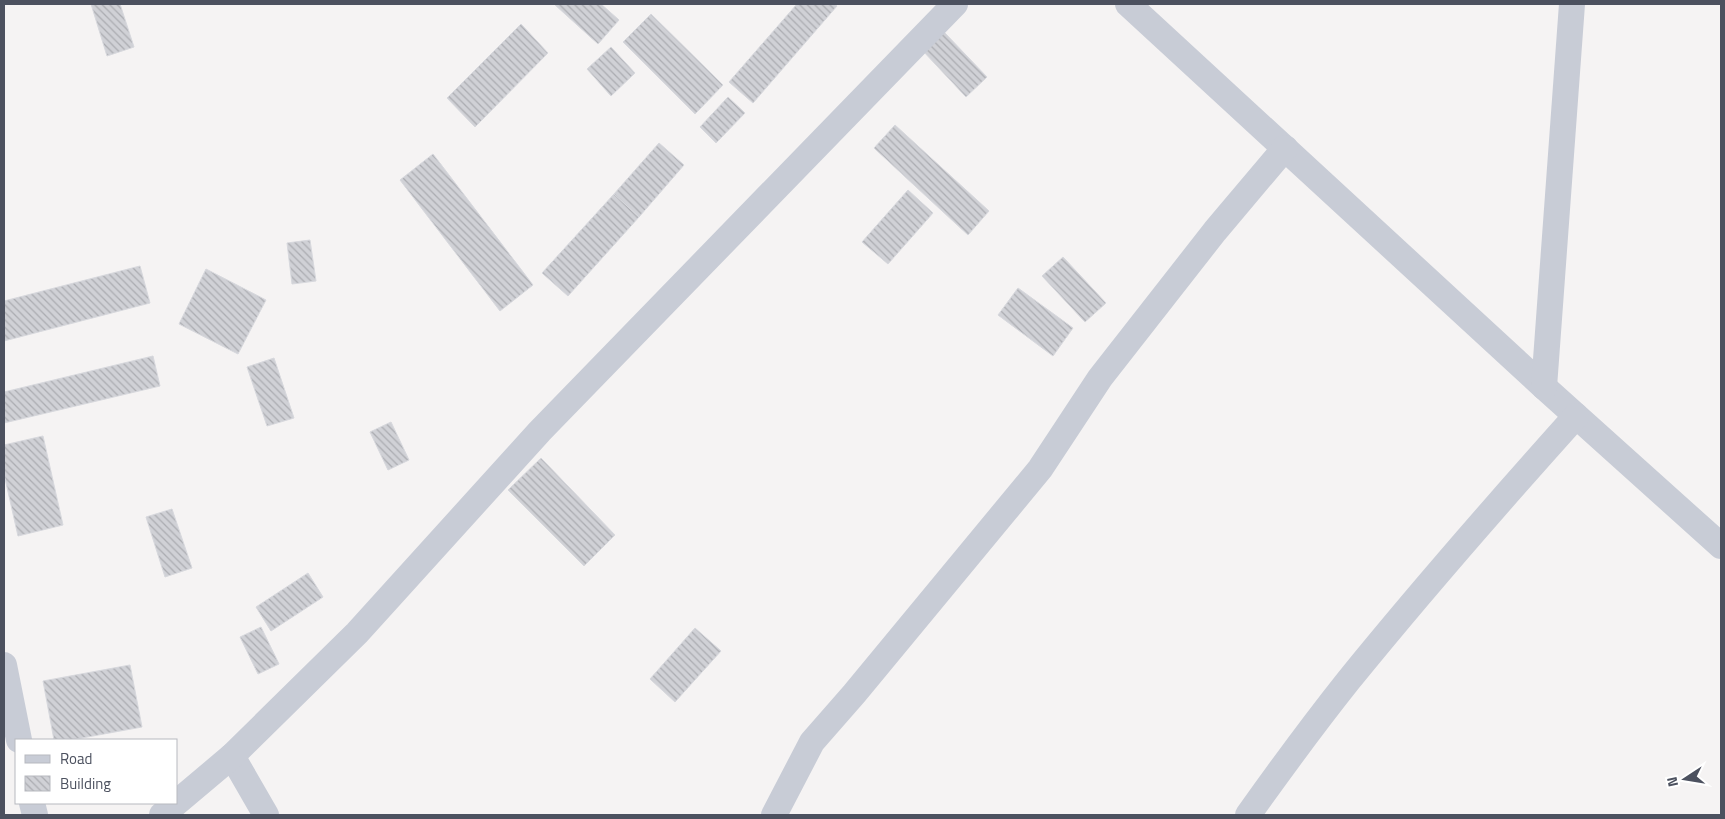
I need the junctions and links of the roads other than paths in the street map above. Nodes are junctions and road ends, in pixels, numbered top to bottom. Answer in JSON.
{"nodes":[{"id":1,"x":955,"y":4,"type":"edge"},
{"id":2,"x":1128,"y":4,"type":"edge"},
{"id":3,"x":1572,"y":4,"type":"edge"},
{"id":4,"x":1285,"y":148,"type":"junction"},
{"id":5,"x":1544,"y":387,"type":"junction"},
{"id":6,"x":1576,"y":416,"type":"junction"},
{"id":7,"x":1721,"y":546,"type":"edge"},
{"id":8,"x":4,"y":665,"type":"edge"},
{"id":9,"x":19,"y":739,"type":"edge"},
{"id":10,"x":232,"y":756,"type":"junction"},
{"id":11,"x":178,"y":802,"type":"edge"},
{"id":12,"x":175,"y":804,"type":"edge"},
{"id":13,"x":162,"y":815,"type":"edge"},
{"id":14,"x":266,"y":815,"type":"edge"},
{"id":15,"x":774,"y":815,"type":"edge"},
{"id":16,"x":1248,"y":815,"type":"edge"}],
"edges":[{"from":1,"to":10,"type":"street"},
{"from":2,"to":4,"type":"street"},
{"from":3,"to":5,"type":"street"},
{"from":4,"to":5,"type":"street"},
{"from":4,"to":15,"type":"street"},
{"from":5,"to":6,"type":"street"},
{"from":6,"to":7,"type":"street"},
{"from":6,"to":16,"type":"street"},
{"from":8,"to":9,"type":"street"},
{"from":10,"to":11,"type":"street"},
{"from":10,"to":14,"type":"street"},
{"from":12,"to":13,"type":"street"}]}
